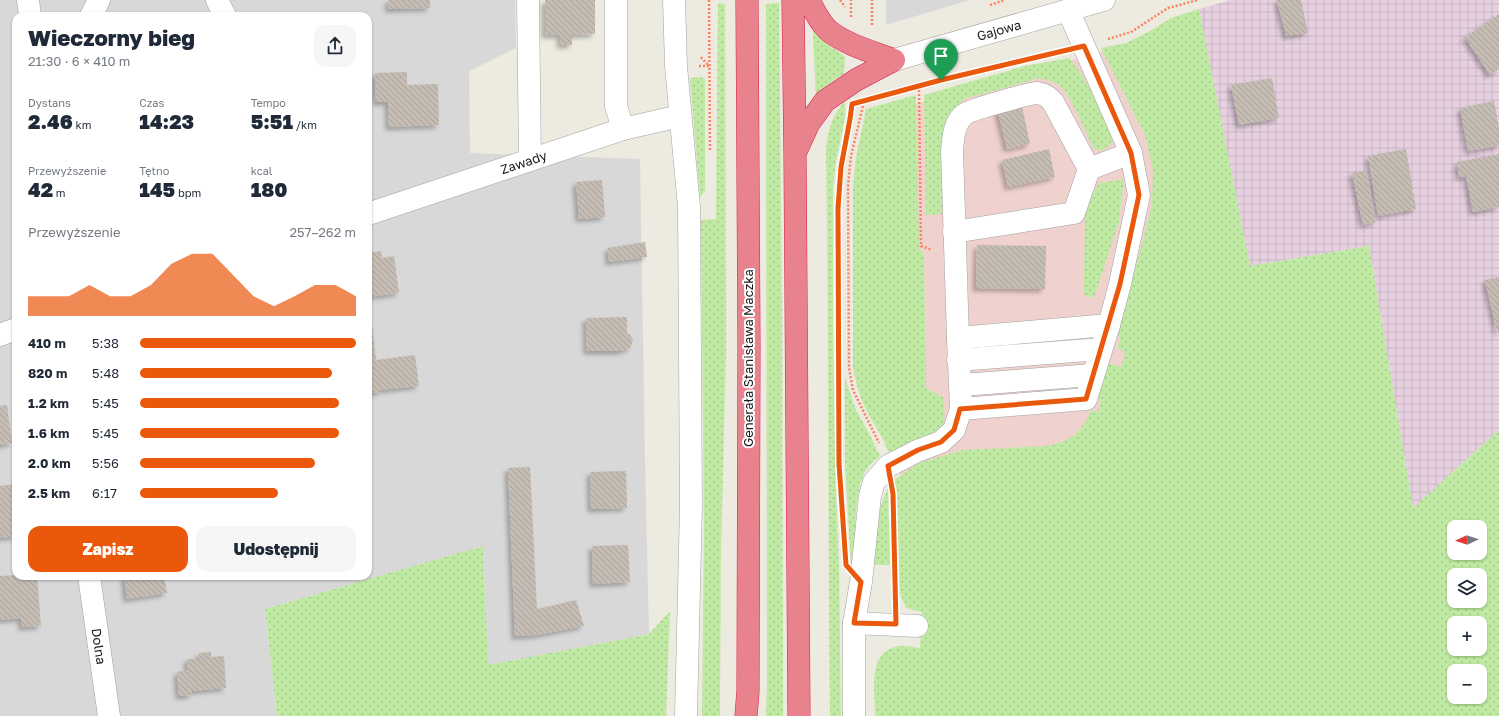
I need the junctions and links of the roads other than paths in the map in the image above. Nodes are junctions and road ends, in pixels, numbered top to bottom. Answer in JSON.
{"nodes":[{"id":1,"x":28,"y":0,"type":"edge"},
{"id":2,"x":99,"y":0,"type":"edge"},
{"id":3,"x":217,"y":0,"type":"edge"},
{"id":4,"x":528,"y":0,"type":"edge"},
{"id":5,"x":616,"y":0,"type":"edge"},
{"id":6,"x":674,"y":0,"type":"edge"},
{"id":7,"x":747,"y":0,"type":"edge"},
{"id":8,"x":793,"y":0,"type":"edge"},
{"id":9,"x":809,"y":0,"type":"edge"},
{"id":10,"x":1103,"y":0,"type":"edge"},
{"id":11,"x":1068,"y":10,"type":"junction"},
{"id":12,"x":30,"y":12,"type":"edge"},
{"id":13,"x":93,"y":12,"type":"edge"},
{"id":14,"x":222,"y":12,"type":"edge"},
{"id":15,"x":894,"y":60,"type":"junction"},
{"id":16,"x":680,"y":116,"type":"junction"},
{"id":17,"x":623,"y":129,"type":"junction"},
{"id":18,"x":1131,"y":153,"type":"junction"},
{"id":19,"x":795,"y":154,"type":"junction"},
{"id":20,"x":530,"y":160,"type":"junction"},
{"id":21,"x":1089,"y":170,"type":"junction"},
{"id":22,"x":372,"y":213,"type":"edge"},
{"id":23,"x":954,"y":232,"type":"junction"},
{"id":24,"x":1109,"y":325,"type":"junction"},
{"id":25,"x":12,"y":330,"type":"edge"},
{"id":26,"x":0,"y":335,"type":"edge"},
{"id":27,"x":958,"y":338,"type":"junction"},
{"id":28,"x":1101,"y":349,"type":"junction"},
{"id":29,"x":958,"y":360,"type":"junction"},
{"id":30,"x":1093,"y":375,"type":"junction"},
{"id":31,"x":960,"y":385,"type":"junction"},
{"id":32,"x":960,"y":409,"type":"junction"},
{"id":33,"x":89,"y":580,"type":"edge"},
{"id":34,"x":854,"y":623,"type":"junction"},
{"id":35,"x":906,"y":625,"type":"road end"},
{"id":36,"x":109,"y":716,"type":"edge"},
{"id":37,"x":686,"y":716,"type":"edge"},
{"id":38,"x":746,"y":716,"type":"edge"},
{"id":39,"x":799,"y":716,"type":"edge"},
{"id":40,"x":854,"y":716,"type":"edge"}],
"edges":[{"from":1,"to":12,"type":"street"},
{"from":2,"to":13,"type":"street"},
{"from":3,"to":14,"type":"street"},
{"from":4,"to":20,"type":"street"},
{"from":5,"to":17,"type":"street"},
{"from":6,"to":16,"type":"street"},
{"from":7,"to":38,"type":"highway","name":"Generała Stanisława Maczka"},
{"from":8,"to":19,"type":"highway"},
{"from":9,"to":15,"type":"highway"},
{"from":10,"to":11,"type":"street","name":"Gajowa"},
{"from":11,"to":15,"type":"street","name":"Gajowa"},
{"from":11,"to":18,"type":"street"},
{"from":15,"to":19,"type":"highway"},
{"from":16,"to":17,"type":"street","name":"Zawady"},
{"from":16,"to":37,"type":"street"},
{"from":17,"to":20,"type":"street","name":"Zawady"},
{"from":18,"to":21,"type":"street"},
{"from":18,"to":24,"type":"street"},
{"from":19,"to":39,"type":"highway"},
{"from":20,"to":22,"type":"street","name":"Zawady"},
{"from":21,"to":23,"type":"street"},
{"from":21,"to":23,"type":"street"},
{"from":23,"to":27,"type":"street"},
{"from":24,"to":27,"type":"street"},
{"from":24,"to":28,"type":"street"},
{"from":25,"to":26,"type":"street"},
{"from":27,"to":29,"type":"street"},
{"from":28,"to":29,"type":"street"},
{"from":28,"to":30,"type":"street"},
{"from":29,"to":31,"type":"street"},
{"from":30,"to":31,"type":"street"},
{"from":30,"to":32,"type":"street"},
{"from":31,"to":32,"type":"street"},
{"from":32,"to":34,"type":"street"},
{"from":33,"to":36,"type":"street","name":"Dolna"},
{"from":34,"to":35,"type":"street"},
{"from":34,"to":40,"type":"street"}]}
